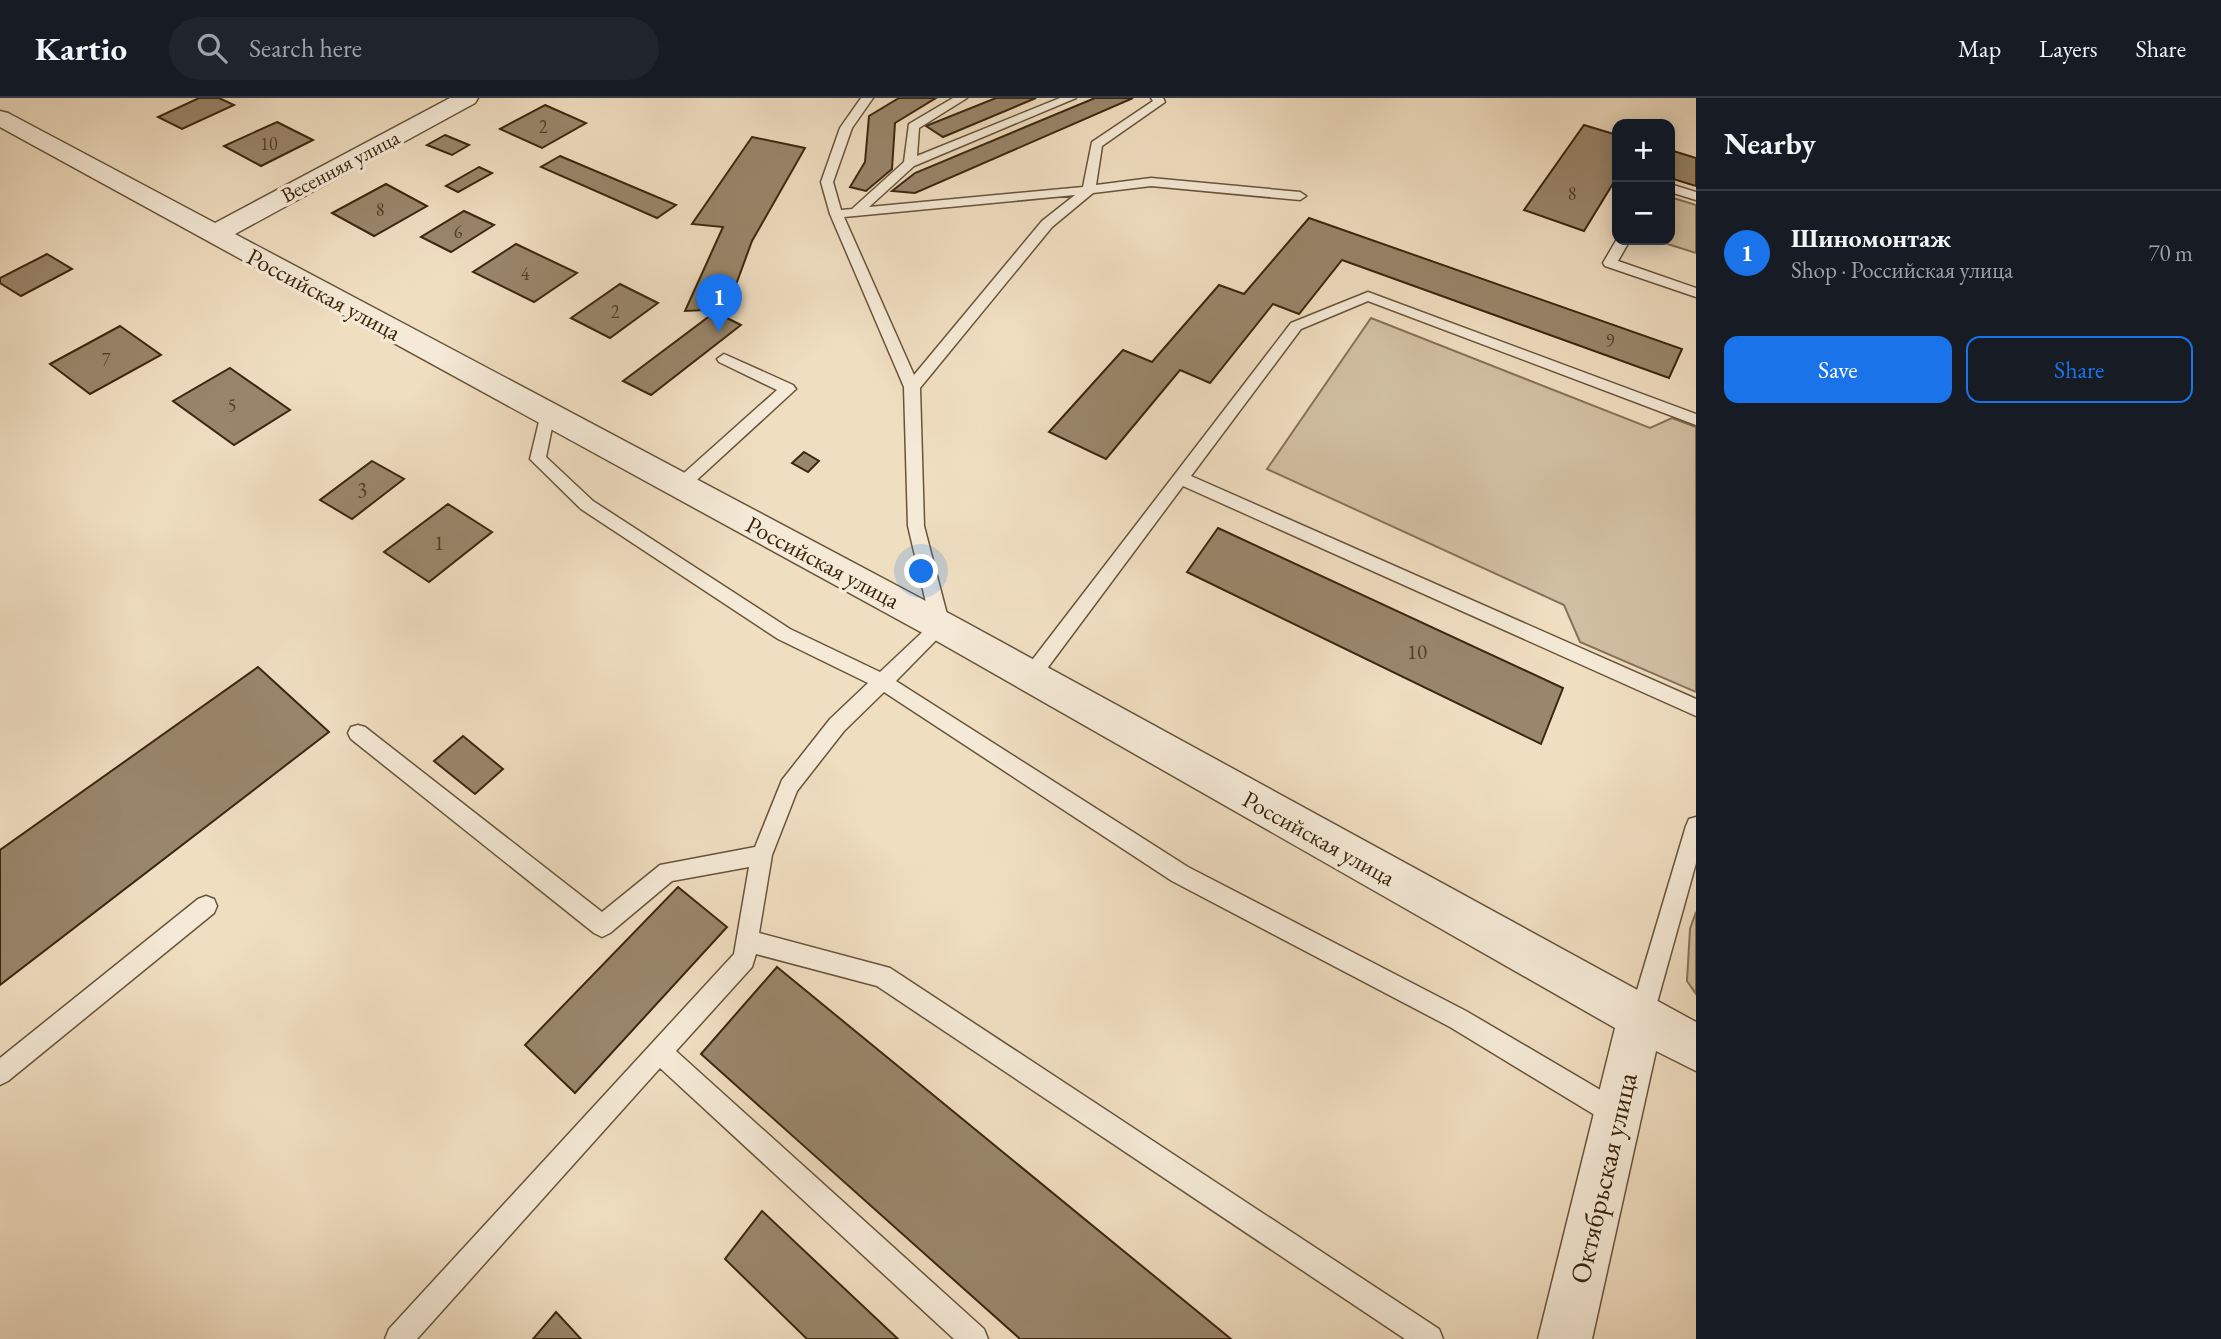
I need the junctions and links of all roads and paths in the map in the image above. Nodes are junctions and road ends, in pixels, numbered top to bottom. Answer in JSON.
{"nodes":[{"id":1,"x":467,"y":98,"type":"edge"},
{"id":2,"x":867,"y":98,"type":"edge"},
{"id":3,"x":961,"y":98,"type":"edge"},
{"id":4,"x":1070,"y":98,"type":"edge"},
{"id":5,"x":1157,"y":98,"type":"edge"},
{"id":6,"x":0,"y":117,"type":"edge"},
{"id":7,"x":910,"y":163,"type":"junction"},
{"id":8,"x":1089,"y":190,"type":"junction"},
{"id":9,"x":1675,"y":190,"type":"edge"},
{"id":10,"x":1300,"y":196,"type":"dead end"},
{"id":11,"x":1696,"y":196,"type":"edge"},
{"id":12,"x":856,"y":212,"type":"junction"},
{"id":13,"x":836,"y":214,"type":"junction"},
{"id":14,"x":213,"y":235,"type":"junction"},
{"id":15,"x":1620,"y":245,"type":"edge"},
{"id":16,"x":1696,"y":293,"type":"edge"},
{"id":17,"x":724,"y":359,"type":"dead end"},
{"id":18,"x":912,"y":387,"type":"junction"},
{"id":19,"x":547,"y":413,"type":"junction"},
{"id":20,"x":1696,"y":420,"type":"edge"},
{"id":21,"x":1180,"y":478,"type":"junction"},
{"id":22,"x":681,"y":485,"type":"junction"},
{"id":23,"x":942,"y":625,"type":"junction"},
{"id":24,"x":1030,"y":677,"type":"junction"},
{"id":25,"x":883,"y":682,"type":"junction"},
{"id":26,"x":1696,"y":709,"type":"edge"},
{"id":27,"x":358,"y":733,"type":"dead end"},
{"id":28,"x":1696,"y":826,"type":"edge"},
{"id":29,"x":762,"y":855,"type":"junction"},
{"id":30,"x":205,"y":906,"type":"dead end"},
{"id":31,"x":747,"y":941,"type":"junction"},
{"id":32,"x":1641,"y":1017,"type":"junction"},
{"id":33,"x":1696,"y":1048,"type":"edge"},
{"id":34,"x":660,"y":1052,"type":"junction"},
{"id":35,"x":0,"y":1073,"type":"edge"},
{"id":36,"x":1617,"y":1115,"type":"junction"},
{"id":37,"x":399,"y":1339,"type":"edge"},
{"id":38,"x":974,"y":1339,"type":"edge"},
{"id":39,"x":1429,"y":1339,"type":"edge"},
{"id":40,"x":1565,"y":1339,"type":"edge"}],
"edges":[{"from":1,"to":14,"type":"street","name":"Весенняя улица"},
{"from":2,"to":13,"type":"lane"},
{"from":3,"to":7,"type":"lane"},
{"from":4,"to":7,"type":"lane"},
{"from":5,"to":8,"type":"lane"},
{"from":6,"to":14,"type":"street","name":"Российская улица"},
{"from":7,"to":12,"type":"lane"},
{"from":8,"to":10,"type":"lane"},
{"from":8,"to":12,"type":"lane"},
{"from":8,"to":18,"type":"lane"},
{"from":9,"to":11,"type":"lane"},
{"from":12,"to":13,"type":"lane"},
{"from":13,"to":18,"type":"lane"},
{"from":14,"to":19,"type":"street","name":"Российская улица"},
{"from":15,"to":16,"type":"lane"},
{"from":17,"to":22,"type":"lane"},
{"from":18,"to":23,"type":"lane"},
{"from":19,"to":22,"type":"street","name":"Российская улица"},
{"from":19,"to":25,"type":"lane"},
{"from":20,"to":21,"type":"lane"},
{"from":21,"to":24,"type":"lane"},
{"from":21,"to":26,"type":"lane"},
{"from":22,"to":23,"type":"street","name":"Российская улица"},
{"from":23,"to":24,"type":"street","name":"Российская улица"},
{"from":23,"to":25,"type":"lane"},
{"from":24,"to":32,"type":"street","name":"Российская улица"},
{"from":25,"to":29,"type":"lane"},
{"from":25,"to":36,"type":"lane"},
{"from":27,"to":29,"type":"lane"},
{"from":28,"to":32,"type":"lane"},
{"from":29,"to":31,"type":"lane"},
{"from":30,"to":35,"type":"lane"},
{"from":31,"to":34,"type":"lane"},
{"from":31,"to":39,"type":"lane"},
{"from":32,"to":33,"type":"street","name":"Российская улица"},
{"from":32,"to":36,"type":"street","name":"Октябрьская улица"},
{"from":34,"to":37,"type":"lane"},
{"from":34,"to":38,"type":"lane"},
{"from":36,"to":40,"type":"street","name":"Октябрьская улица"}]}
